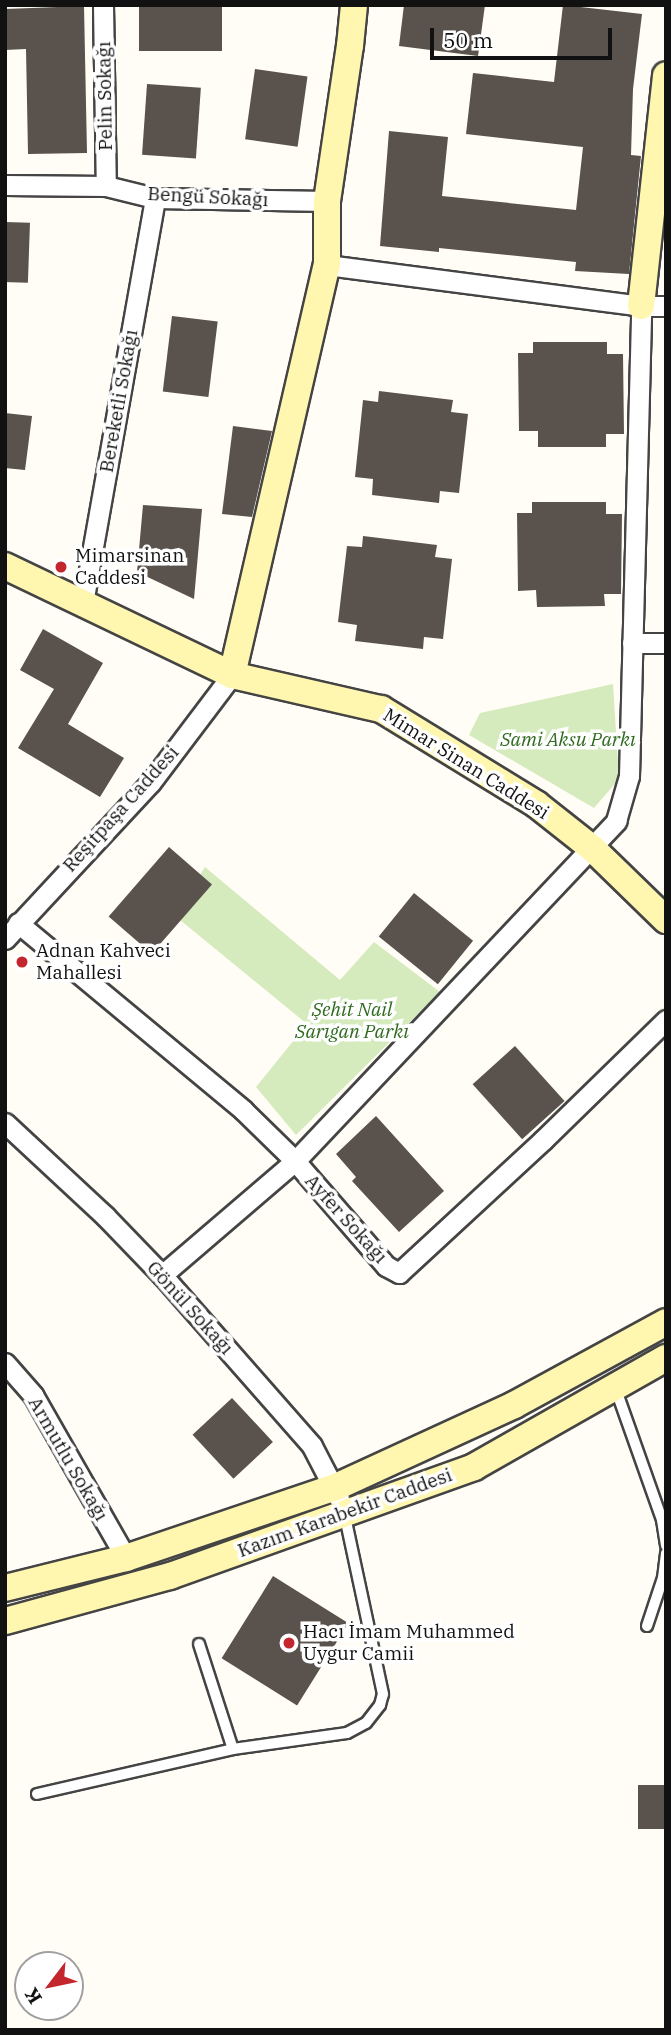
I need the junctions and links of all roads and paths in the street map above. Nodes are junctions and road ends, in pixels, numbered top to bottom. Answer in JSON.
{"nodes":[{"id":1,"x":103,"y":5,"type":"edge"},
{"id":2,"x":354,"y":5,"type":"edge"},
{"id":3,"x":666,"y":75,"type":"edge"},
{"id":4,"x":5,"y":185,"type":"edge"},
{"id":5,"x":106,"y":186,"type":"junction"},
{"id":6,"x":155,"y":198,"type":"junction"},
{"id":7,"x":327,"y":201,"type":"junction"},
{"id":8,"x":327,"y":265,"type":"junction"},
{"id":9,"x":653,"y":306,"type":"edge"},
{"id":10,"x":5,"y":566,"type":"edge"},
{"id":11,"x":83,"y":604,"type":"junction"},
{"id":12,"x":632,"y":643,"type":"junction"},
{"id":13,"x":666,"y":643,"type":"edge"},
{"id":14,"x":232,"y":675,"type":"junction"},
{"id":15,"x":593,"y":849,"type":"junction"},
{"id":16,"x":666,"y":920,"type":"edge"},
{"id":17,"x":18,"y":923,"type":"junction"},
{"id":18,"x":5,"y":939,"type":"edge"},
{"id":19,"x":666,"y":1020,"type":"edge"},
{"id":20,"x":5,"y":1123,"type":"edge"},
{"id":21,"x":295,"y":1161,"type":"junction"},
{"id":22,"x":162,"y":1275,"type":"junction"},
{"id":23,"x":666,"y":1322,"type":"edge"},
{"id":24,"x":666,"y":1358,"type":"edge"},
{"id":25,"x":5,"y":1363,"type":"edge"},
{"id":26,"x":615,"y":1387,"type":"junction"},
{"id":27,"x":336,"y":1487,"type":"junction"},
{"id":28,"x":344,"y":1516,"type":"junction"},
{"id":29,"x":666,"y":1546,"type":"edge"},
{"id":30,"x":666,"y":1553,"type":"edge"},
{"id":31,"x":127,"y":1558,"type":"junction"},
{"id":32,"x":5,"y":1588,"type":"edge"},
{"id":33,"x":5,"y":1621,"type":"edge"},
{"id":34,"x":647,"y":1626,"type":"dead end"},
{"id":35,"x":199,"y":1644,"type":"dead end"},
{"id":36,"x":233,"y":1749,"type":"junction"},
{"id":37,"x":37,"y":1794,"type":"dead end"}],
"edges":[{"from":1,"to":5,"type":"street","name":"Pelin Sokağı"},
{"from":2,"to":7,"type":"street"},
{"from":3,"to":9,"type":"street"},
{"from":4,"to":5,"type":"street","name":"Bengü Sokağı"},
{"from":5,"to":6,"type":"street","name":"Bengü Sokağı"},
{"from":6,"to":7,"type":"street","name":"Bengü Sokağı"},
{"from":6,"to":11,"type":"street","name":"Bereketli Sokağı"},
{"from":7,"to":8,"type":"street"},
{"from":8,"to":9,"type":"street"},
{"from":8,"to":14,"type":"street"},
{"from":9,"to":12,"type":"street"},
{"from":10,"to":11,"type":"street","name":"Mimar Sinan Caddesi"},
{"from":11,"to":14,"type":"street","name":"Mimar Sinan Caddesi"},
{"from":12,"to":13,"type":"street"},
{"from":12,"to":15,"type":"street"},
{"from":14,"to":15,"type":"street","name":"Mimar Sinan Caddesi"},
{"from":14,"to":17,"type":"street","name":"Reşitpaşa Caddesi"},
{"from":15,"to":16,"type":"street","name":"Mimar Sinan Caddesi"},
{"from":15,"to":21,"type":"street"},
{"from":17,"to":18,"type":"street","name":"Reşitpaşa Caddesi"},
{"from":17,"to":21,"type":"street","name":"Ayfer Sokağı"},
{"from":19,"to":21,"type":"street","name":"Ayfer Sokağı"},
{"from":20,"to":22,"type":"street","name":"Gönül Sokağı"},
{"from":21,"to":22,"type":"street"},
{"from":22,"to":27,"type":"street","name":"Gönül Sokağı"},
{"from":23,"to":27,"type":"street"},
{"from":24,"to":26,"type":"street","name":"Kazım Karabekir Caddesi"},
{"from":25,"to":31,"type":"street","name":"Armutlu Sokağı"},
{"from":26,"to":28,"type":"street","name":"Kazım Karabekir Caddesi"},
{"from":26,"to":29,"type":"lane"},
{"from":27,"to":28,"type":"street","name":"Gönül Sokağı"},
{"from":27,"to":31,"type":"street"},
{"from":28,"to":33,"type":"street","name":"Kazım Karabekir Caddesi"},
{"from":28,"to":36,"type":"lane"},
{"from":30,"to":34,"type":"lane"},
{"from":31,"to":32,"type":"street"},
{"from":35,"to":36,"type":"lane"},
{"from":36,"to":37,"type":"lane"}]}
